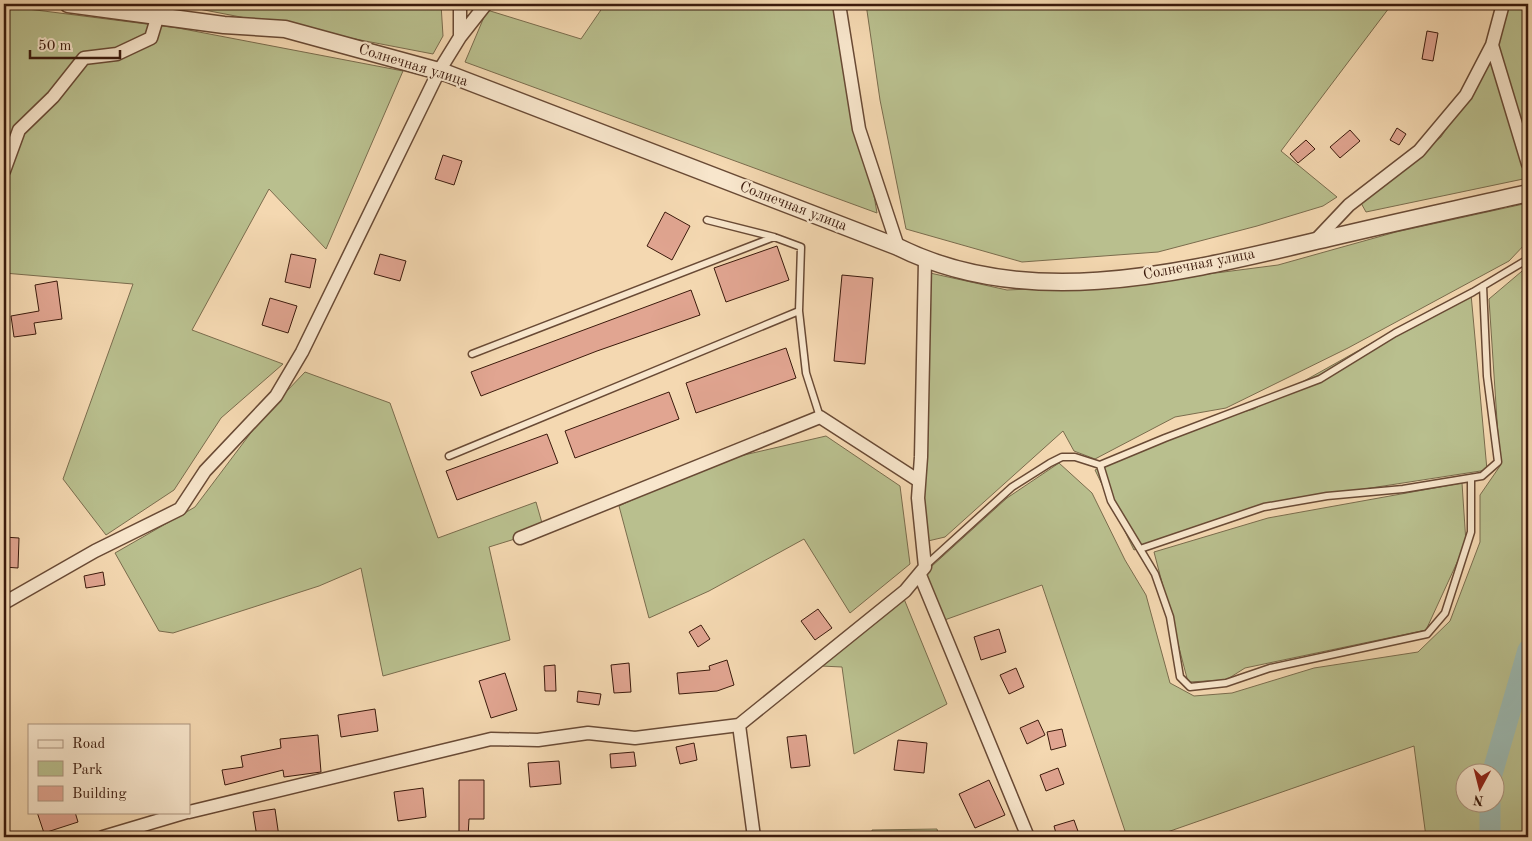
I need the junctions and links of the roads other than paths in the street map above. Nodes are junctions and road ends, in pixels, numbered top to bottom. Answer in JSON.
{"nodes":[{"id":1,"x":68,"y":4,"type":"edge"},
{"id":2,"x":460,"y":4,"type":"edge"},
{"id":3,"x":486,"y":4,"type":"edge"},
{"id":4,"x":839,"y":4,"type":"edge"},
{"id":5,"x":1503,"y":4,"type":"edge"},
{"id":6,"x":132,"y":8,"type":"edge"},
{"id":7,"x":158,"y":15,"type":"junction"},
{"id":8,"x":460,"y":37,"type":"junction"},
{"id":9,"x":1492,"y":45,"type":"junction"},
{"id":10,"x":439,"y":71,"type":"junction"},
{"id":11,"x":19,"y":130,"type":"junction"},
{"id":12,"x":4,"y":145,"type":"edge"},
{"id":13,"x":1528,"y":164,"type":"edge"},
{"id":14,"x":4,"y":171,"type":"edge"},
{"id":15,"x":1528,"y":193,"type":"edge"},
{"id":16,"x":708,"y":220,"type":"dead end"},
{"id":17,"x":774,"y":237,"type":"junction"},
{"id":18,"x":1314,"y":242,"type":"junction"},
{"id":19,"x":898,"y":247,"type":"junction"},
{"id":20,"x":1528,"y":259,"type":"edge"},
{"id":21,"x":925,"y":261,"type":"junction"},
{"id":22,"x":1483,"y":286,"type":"junction"},
{"id":23,"x":799,"y":311,"type":"junction"},
{"id":24,"x":472,"y":354,"type":"dead end"},
{"id":25,"x":820,"y":417,"type":"junction"},
{"id":26,"x":448,"y":456,"type":"dead end"},
{"id":27,"x":1100,"y":465,"type":"junction"},
{"id":28,"x":1472,"y":478,"type":"junction"},
{"id":29,"x":919,"y":481,"type":"junction"},
{"id":30,"x":520,"y":538,"type":"dead end"},
{"id":31,"x":1140,"y":550,"type":"junction"},
{"id":32,"x":922,"y":571,"type":"junction"},
{"id":33,"x":4,"y":603,"type":"edge"},
{"id":34,"x":739,"y":725,"type":"junction"},
{"id":35,"x":190,"y":812,"type":"edge"},
{"id":36,"x":181,"y":814,"type":"edge"},
{"id":37,"x":103,"y":837,"type":"edge"},
{"id":38,"x":754,"y":837,"type":"edge"},
{"id":39,"x":1028,"y":837,"type":"edge"}],
"edges":[{"from":1,"to":6,"type":"street","name":"Солнечная улица"},
{"from":2,"to":8,"type":"street"},
{"from":3,"to":8,"type":"street"},
{"from":4,"to":19,"type":"street"},
{"from":5,"to":9,"type":"street"},
{"from":6,"to":7,"type":"street","name":"Солнечная улица"},
{"from":7,"to":10,"type":"street","name":"Солнечная улица"},
{"from":7,"to":11,"type":"street"},
{"from":8,"to":10,"type":"street"},
{"from":9,"to":13,"type":"street"},
{"from":9,"to":18,"type":"street"},
{"from":10,"to":19,"type":"street","name":"Солнечная улица"},
{"from":10,"to":33,"type":"street"},
{"from":11,"to":12,"type":"street"},
{"from":11,"to":14,"type":"street"},
{"from":15,"to":18,"type":"street","name":"Солнечная улица"},
{"from":16,"to":17,"type":"lane"},
{"from":17,"to":23,"type":"lane"},
{"from":17,"to":24,"type":"lane"},
{"from":18,"to":21,"type":"street","name":"Солнечная улица"},
{"from":19,"to":21,"type":"street","name":"Солнечная улица"},
{"from":20,"to":22,"type":"lane"},
{"from":21,"to":29,"type":"street"},
{"from":22,"to":27,"type":"lane"},
{"from":22,"to":28,"type":"lane"},
{"from":23,"to":25,"type":"lane"},
{"from":23,"to":26,"type":"lane"},
{"from":25,"to":29,"type":"street"},
{"from":25,"to":30,"type":"street"},
{"from":27,"to":31,"type":"lane"},
{"from":27,"to":32,"type":"lane"},
{"from":28,"to":31,"type":"lane"},
{"from":28,"to":31,"type":"lane"},
{"from":29,"to":32,"type":"street"},
{"from":32,"to":34,"type":"street"},
{"from":32,"to":39,"type":"street"},
{"from":34,"to":35,"type":"street"},
{"from":34,"to":38,"type":"street"},
{"from":36,"to":37,"type":"street"}]}
